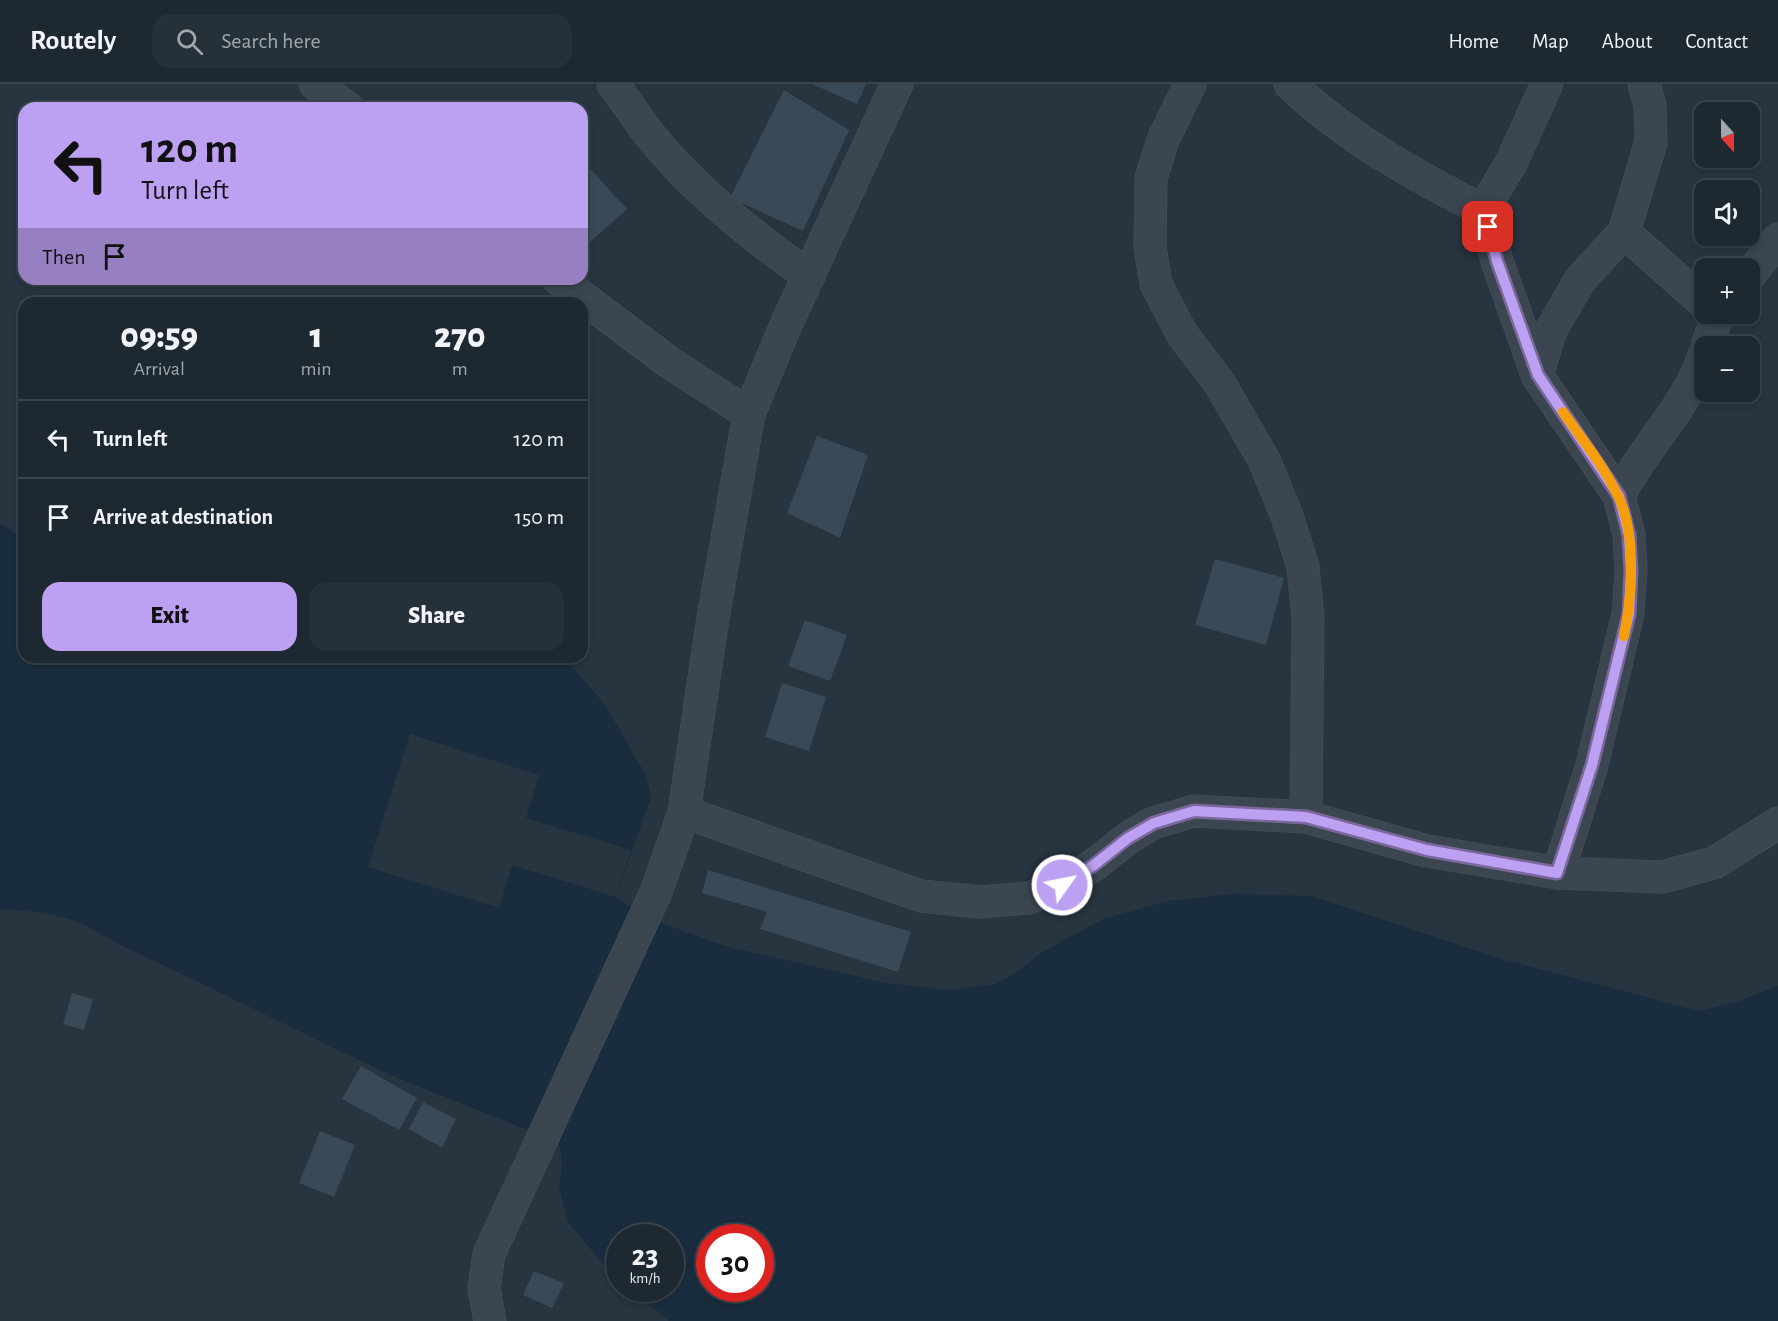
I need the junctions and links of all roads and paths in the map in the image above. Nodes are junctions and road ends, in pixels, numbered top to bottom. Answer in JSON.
{"nodes":[{"id":1,"x":315,"y":84,"type":"edge"},
{"id":2,"x":613,"y":84,"type":"edge"},
{"id":3,"x":897,"y":84,"type":"edge"},
{"id":4,"x":1188,"y":84,"type":"edge"},
{"id":5,"x":1290,"y":84,"type":"edge"},
{"id":6,"x":1547,"y":84,"type":"edge"},
{"id":7,"x":1644,"y":84,"type":"edge"},
{"id":8,"x":340,"y":102,"type":"edge"},
{"id":9,"x":1483,"y":210,"type":"junction"},
{"id":10,"x":1624,"y":232,"type":"junction"},
{"id":11,"x":1778,"y":239,"type":"edge"},
{"id":12,"x":1760,"y":262,"type":"edge"},
{"id":13,"x":809,"y":276,"type":"junction"},
{"id":14,"x":566,"y":285,"type":"edge"},
{"id":15,"x":1694,"y":294,"type":"edge"},
{"id":16,"x":582,"y":297,"type":"edge"},
{"id":17,"x":588,"y":302,"type":"edge"},
{"id":18,"x":1538,"y":375,"type":"junction"},
{"id":19,"x":1694,"y":379,"type":"edge"},
{"id":20,"x":748,"y":414,"type":"junction"},
{"id":21,"x":1619,"y":496,"type":"junction"},
{"id":22,"x":684,"y":812,"type":"junction"},
{"id":23,"x":1306,"y":817,"type":"junction"},
{"id":24,"x":1778,"y":823,"type":"edge"},
{"id":25,"x":1557,"y":873,"type":"junction"},
{"id":26,"x":490,"y":1321,"type":"edge"}],
"edges":[{"from":1,"to":8,"type":"street"},
{"from":2,"to":13,"type":"street"},
{"from":3,"to":13,"type":"street"},
{"from":4,"to":23,"type":"street"},
{"from":5,"to":9,"type":"street"},
{"from":6,"to":9,"type":"street"},
{"from":7,"to":10,"type":"street"},
{"from":9,"to":18,"type":"street"},
{"from":10,"to":15,"type":"street"},
{"from":10,"to":18,"type":"street"},
{"from":11,"to":12,"type":"street"},
{"from":13,"to":20,"type":"street"},
{"from":14,"to":16,"type":"street"},
{"from":17,"to":20,"type":"street"},
{"from":18,"to":21,"type":"street"},
{"from":19,"to":21,"type":"street"},
{"from":20,"to":22,"type":"street"},
{"from":21,"to":25,"type":"street"},
{"from":22,"to":23,"type":"street"},
{"from":22,"to":26,"type":"street"},
{"from":23,"to":25,"type":"street"},
{"from":24,"to":25,"type":"street"}]}
